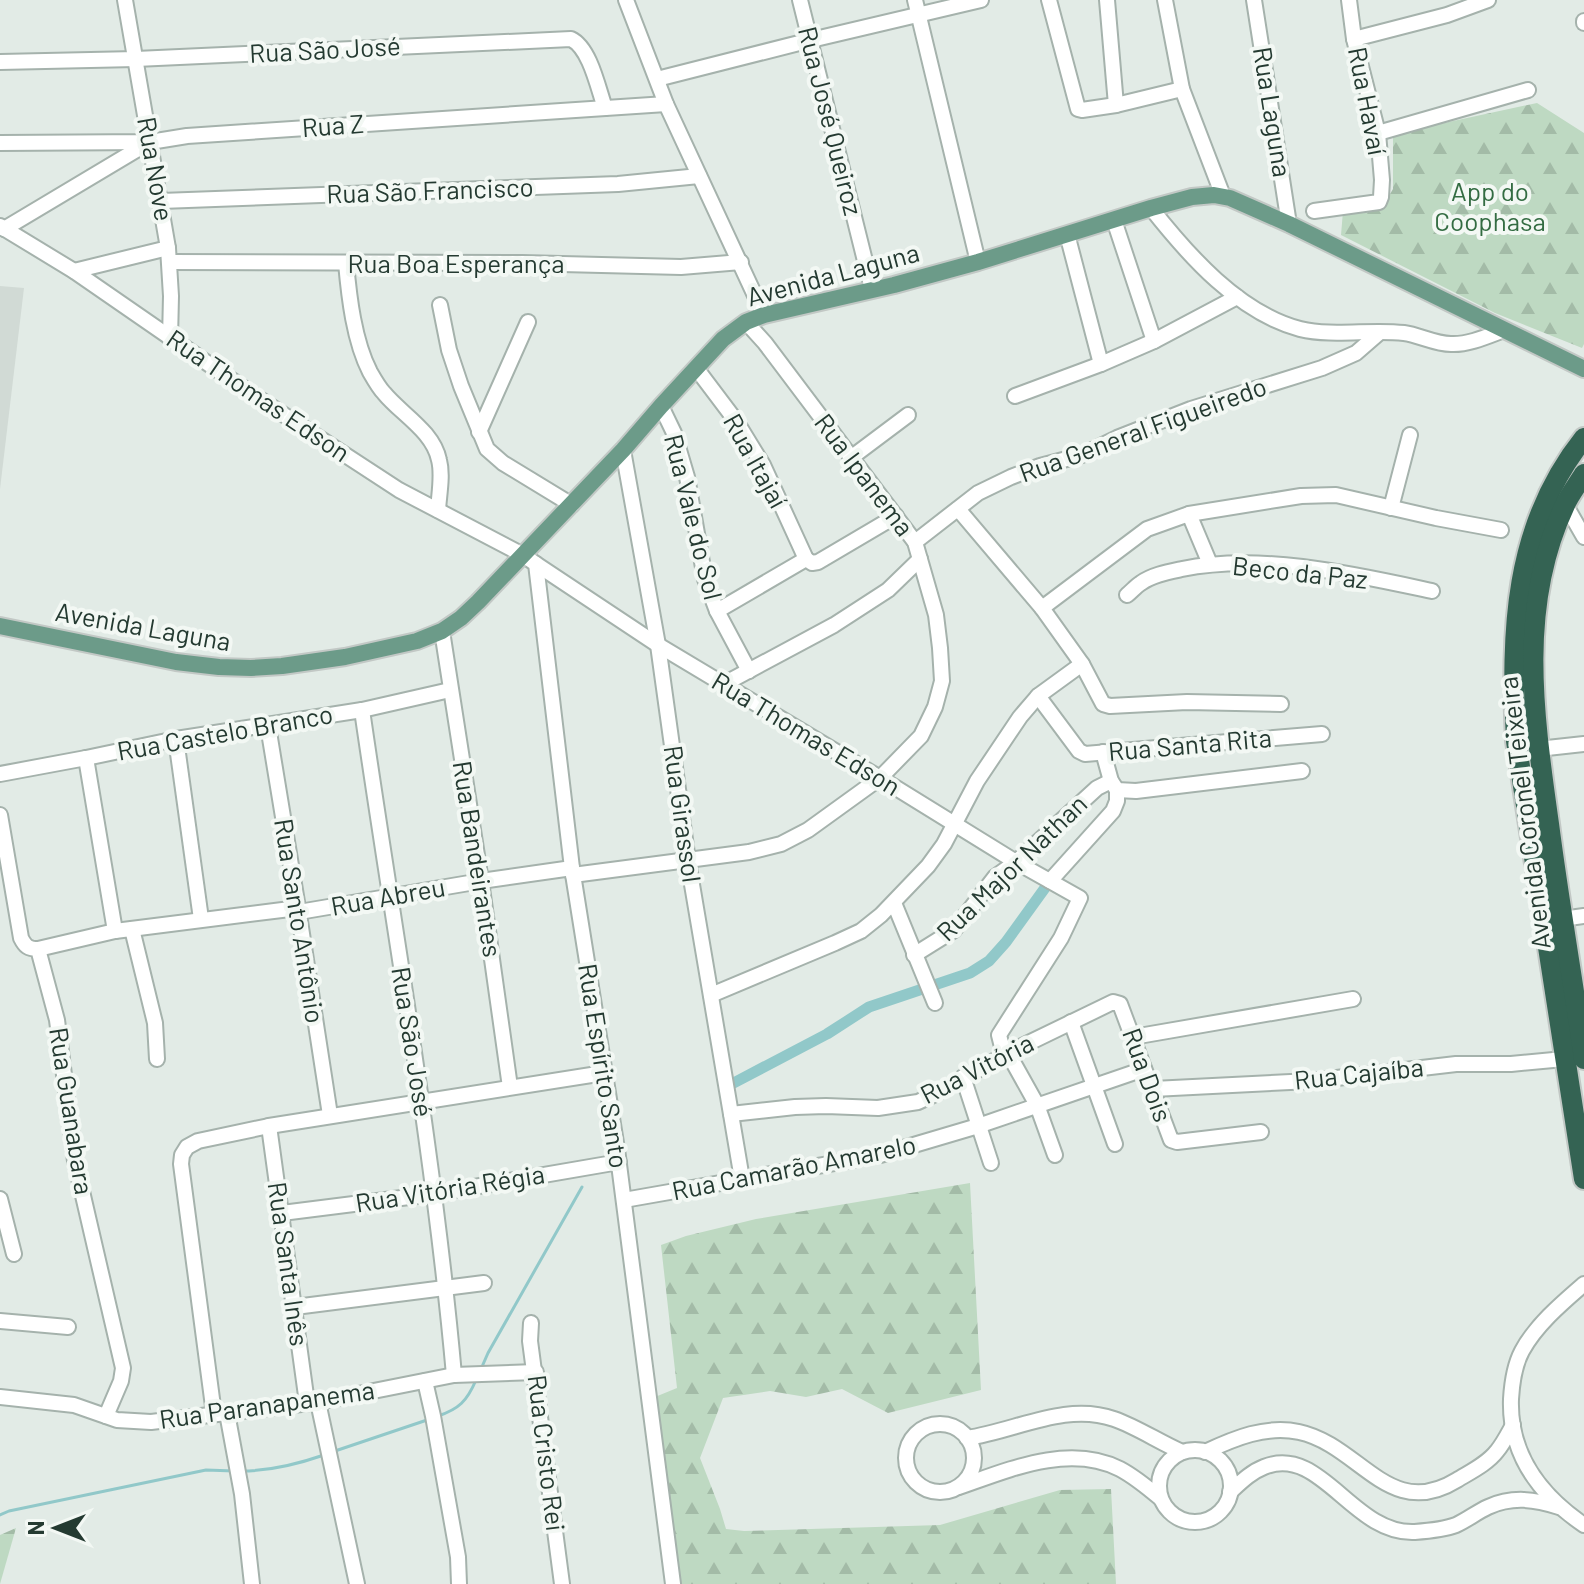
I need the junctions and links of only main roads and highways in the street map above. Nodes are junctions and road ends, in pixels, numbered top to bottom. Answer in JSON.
{"nodes":[{"id":1,"x":1581,"y":371,"type":"edge"},
{"id":2,"x":1584,"y":438,"type":"edge"},
{"id":3,"x":1584,"y":474,"type":"edge"},
{"id":4,"x":0,"y":626,"type":"edge"},
{"id":5,"x":1574,"y":1059,"type":"edge"},
{"id":6,"x":1584,"y":1179,"type":"edge"}],
"edges":[{"from":1,"to":4,"type":"main road","name":"Avenida Laguna"},
{"from":2,"to":5,"type":"highway","name":"Avenida Coronel Teixeira"},
{"from":3,"to":5,"type":"highway","name":"Avenida Coronel Teixeira"},
{"from":5,"to":6,"type":"highway","name":"Avenida Coronel Teixeira"}]}
